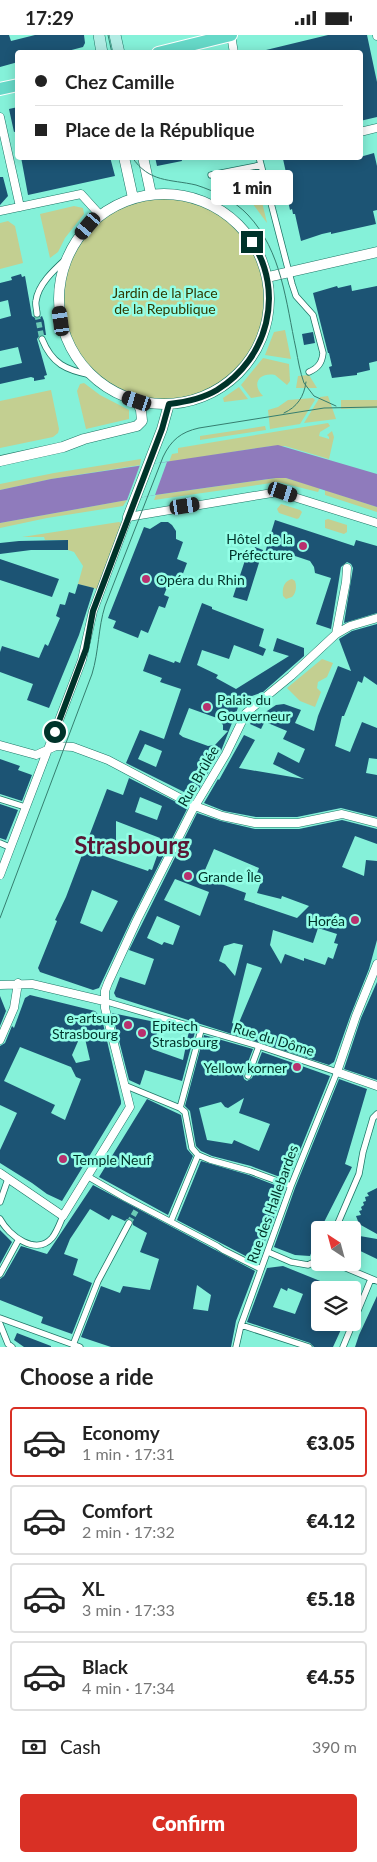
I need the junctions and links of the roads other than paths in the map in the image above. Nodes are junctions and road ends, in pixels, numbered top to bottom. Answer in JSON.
{"nodes":[{"id":1,"x":99,"y":35,"type":"edge"},
{"id":2,"x":115,"y":35,"type":"edge"},
{"id":3,"x":231,"y":35,"type":"edge"},
{"id":4,"x":102,"y":50,"type":"edge"},
{"id":5,"x":118,"y":50,"type":"edge"},
{"id":6,"x":170,"y":50,"type":"edge"},
{"id":7,"x":234,"y":50,"type":"edge"},
{"id":8,"x":15,"y":86,"type":"edge"},
{"id":9,"x":0,"y":89,"type":"edge"},
{"id":10,"x":0,"y":117,"type":"edge"},
{"id":11,"x":377,"y":128,"type":"edge"},
{"id":12,"x":363,"y":131,"type":"edge"},
{"id":13,"x":125,"y":160,"type":"edge"},
{"id":14,"x":144,"y":160,"type":"edge"},
{"id":15,"x":259,"y":160,"type":"edge"},
{"id":16,"x":261,"y":165,"type":"junction"},
{"id":17,"x":211,"y":175,"type":"dead end"},
{"id":18,"x":151,"y":194,"type":"junction"},
{"id":19,"x":133,"y":198,"type":"junction"},
{"id":20,"x":20,"y":207,"type":"junction"},
{"id":21,"x":0,"y":211,"type":"edge"},
{"id":22,"x":100,"y":215,"type":"junction"},
{"id":23,"x":377,"y":252,"type":"edge"},
{"id":24,"x":67,"y":258,"type":"junction"},
{"id":25,"x":289,"y":271,"type":"junction"},
{"id":26,"x":268,"y":277,"type":"junction"},
{"id":27,"x":37,"y":314,"type":"tunnel mouth"},
{"id":28,"x":42,"y":339,"type":"tunnel mouth"},
{"id":29,"x":309,"y":372,"type":"dead end"},
{"id":30,"x":91,"y":375,"type":"junction"},
{"id":31,"x":137,"y":401,"type":"junction"},
{"id":32,"x":169,"y":404,"type":"junction"},
{"id":33,"x":0,"y":461,"type":"edge"},
{"id":34,"x":130,"y":512,"type":"junction"},
{"id":35,"x":377,"y":523,"type":"edge"},
{"id":36,"x":347,"y":568,"type":"dead end"},
{"id":37,"x":377,"y":618,"type":"edge"},
{"id":38,"x":336,"y":634,"type":"junction"},
{"id":39,"x":0,"y":745,"type":"edge"},
{"id":40,"x":49,"y":749,"type":"junction"},
{"id":41,"x":0,"y":799,"type":"edge"},
{"id":42,"x":22,"y":806,"type":"dead end"},
{"id":43,"x":195,"y":806,"type":"junction"},
{"id":44,"x":377,"y":823,"type":"edge"},
{"id":45,"x":0,"y":843,"type":"edge"},
{"id":46,"x":7,"y":846,"type":"dead end"},
{"id":47,"x":0,"y":874,"type":"edge"},
{"id":48,"x":377,"y":964,"type":"edge"},
{"id":49,"x":18,"y":983,"type":"junction"},
{"id":50,"x":0,"y":985,"type":"edge"},
{"id":51,"x":104,"y":1001,"type":"junction"},
{"id":52,"x":201,"y":1030,"type":"junction"},
{"id":53,"x":0,"y":1040,"type":"edge"},
{"id":54,"x":259,"y":1046,"type":"junction"},
{"id":55,"x":337,"y":1072,"type":"junction"},
{"id":56,"x":248,"y":1076,"type":"dead end"},
{"id":57,"x":124,"y":1085,"type":"junction"},
{"id":58,"x":377,"y":1086,"type":"edge"},
{"id":59,"x":180,"y":1108,"type":"junction"},
{"id":60,"x":377,"y":1114,"type":"edge"},
{"id":61,"x":198,"y":1155,"type":"junction"},
{"id":62,"x":0,"y":1173,"type":"edge"},
{"id":63,"x":87,"y":1176,"type":"junction"},
{"id":64,"x":8,"y":1179,"type":"junction"},
{"id":65,"x":291,"y":1186,"type":"junction"},
{"id":66,"x":0,"y":1202,"type":"edge"},
{"id":67,"x":63,"y":1216,"type":"junction"},
{"id":68,"x":0,"y":1219,"type":"edge"},
{"id":69,"x":171,"y":1221,"type":"junction"},
{"id":70,"x":340,"y":1221,"type":"edge"},
{"id":71,"x":128,"y":1225,"type":"tunnel mouth"},
{"id":72,"x":19,"y":1239,"type":"junction"},
{"id":73,"x":268,"y":1252,"type":"junction"},
{"id":74,"x":311,"y":1264,"type":"edge"},
{"id":75,"x":262,"y":1269,"type":"junction"},
{"id":76,"x":353,"y":1271,"type":"edge"},
{"id":77,"x":0,"y":1274,"type":"edge"},
{"id":78,"x":374,"y":1280,"type":"edge"},
{"id":79,"x":0,"y":1318,"type":"edge"},
{"id":80,"x":0,"y":1324,"type":"edge"},
{"id":81,"x":240,"y":1325,"type":"junction"},
{"id":82,"x":76,"y":1346,"type":"edge"},
{"id":83,"x":12,"y":1347,"type":"edge"},
{"id":84,"x":236,"y":1347,"type":"edge"},
{"id":85,"x":308,"y":1347,"type":"edge"},
{"id":86,"x":343,"y":1347,"type":"edge"}],
"edges":[{"from":1,"to":4,"type":"main road"},
{"from":2,"to":5,"type":"main road"},
{"from":3,"to":6,"type":"main road"},
{"from":3,"to":7,"type":"street"},
{"from":8,"to":9,"type":"main road"},
{"from":10,"to":20,"type":"street"},
{"from":11,"to":12,"type":"street"},
{"from":13,"to":19,"type":"street"},
{"from":14,"to":18,"type":"street"},
{"from":15,"to":16,"type":"street"},
{"from":16,"to":17,"type":"street"},
{"from":16,"to":25,"type":"street"},
{"from":18,"to":19,"type":"street"},
{"from":18,"to":26,"type":"street"},
{"from":19,"to":22,"type":"street"},
{"from":20,"to":21,"type":"street"},
{"from":20,"to":22,"type":"street"},
{"from":22,"to":24,"type":"street"},
{"from":23,"to":25,"type":"street"},
{"from":24,"to":27,"type":"street"},
{"from":24,"to":30,"type":"street"},
{"from":25,"to":26,"type":"street"},
{"from":25,"to":29,"type":"street"},
{"from":26,"to":32,"type":"street"},
{"from":28,"to":30,"type":"street"},
{"from":30,"to":31,"type":"street"},
{"from":31,"to":32,"type":"street"},
{"from":31,"to":33,"type":"street"},
{"from":32,"to":34,"type":"street"},
{"from":34,"to":35,"type":"street"},
{"from":34,"to":40,"type":"street"},
{"from":36,"to":38,"type":"street"},
{"from":37,"to":38,"type":"street","name":"Rue Brûlée"},
{"from":38,"to":43,"type":"street","name":"Rue Brûlée"},
{"from":39,"to":40,"type":"street"},
{"from":40,"to":43,"type":"street"},
{"from":40,"to":47,"type":"street"},
{"from":41,"to":42,"type":"street"},
{"from":43,"to":44,"type":"street"},
{"from":43,"to":51,"type":"street","name":"Rue Brûlée"},
{"from":45,"to":46,"type":"street"},
{"from":48,"to":55,"type":"street"},
{"from":49,"to":50,"type":"street","name":"Rue du Dôme"},
{"from":49,"to":51,"type":"street","name":"Rue du Dôme"},
{"from":49,"to":53,"type":"street"},
{"from":51,"to":52,"type":"street","name":"Rue du Dôme"},
{"from":51,"to":57,"type":"street"},
{"from":52,"to":54,"type":"street","name":"Rue du Dôme"},
{"from":52,"to":59,"type":"street"},
{"from":54,"to":55,"type":"street","name":"Rue du Dôme"},
{"from":54,"to":56,"type":"street"},
{"from":55,"to":58,"type":"street","name":"Rue du Dôme"},
{"from":55,"to":65,"type":"street","name":"Rue des Hallebardes"},
{"from":57,"to":59,"type":"street"},
{"from":57,"to":63,"type":"street"},
{"from":59,"to":61,"type":"street"},
{"from":60,"to":70,"type":"street"},
{"from":61,"to":65,"type":"street"},
{"from":61,"to":69,"type":"street"},
{"from":62,"to":64,"type":"street"},
{"from":63,"to":67,"type":"street"},
{"from":63,"to":69,"type":"street"},
{"from":64,"to":66,"type":"street"},
{"from":64,"to":67,"type":"street"},
{"from":65,"to":73,"type":"street","name":"Rue des Hallebardes"},
{"from":67,"to":72,"type":"street"},
{"from":68,"to":72,"type":"street"},
{"from":69,"to":75,"type":"street"},
{"from":71,"to":82,"type":"street"},
{"from":72,"to":77,"type":"street"},
{"from":73,"to":74,"type":"street"},
{"from":73,"to":75,"type":"street","name":"Rue des Hallebardes"},
{"from":75,"to":81,"type":"street","name":"Rue des Hallebardes"},
{"from":76,"to":78,"type":"street"},
{"from":78,"to":86,"type":"street"},
{"from":79,"to":82,"type":"street"},
{"from":80,"to":83,"type":"street"},
{"from":81,"to":84,"type":"street","name":"Rue des Hallebardes"},
{"from":81,"to":85,"type":"street"}]}
